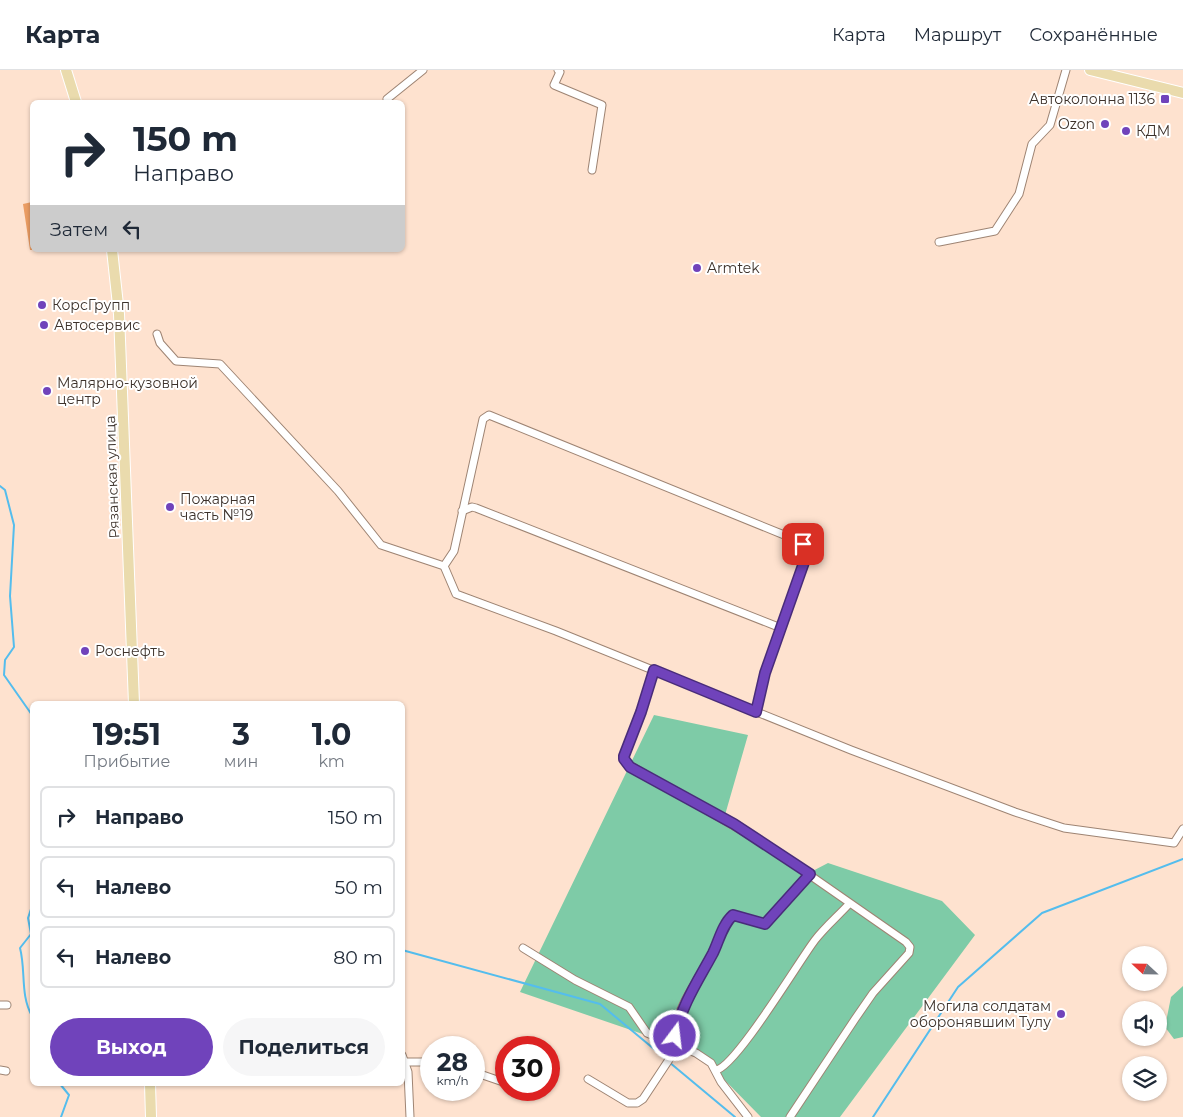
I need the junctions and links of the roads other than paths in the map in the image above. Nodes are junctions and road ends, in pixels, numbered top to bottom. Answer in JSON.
{"nodes":[{"id":1,"x":66,"y":70,"type":"edge"},
{"id":2,"x":423,"y":70,"type":"edge"},
{"id":3,"x":558,"y":70,"type":"edge"},
{"id":4,"x":1066,"y":70,"type":"edge"},
{"id":5,"x":1090,"y":70,"type":"edge"},
{"id":6,"x":1183,"y":92,"type":"edge"},
{"id":7,"x":75,"y":100,"type":"edge"},
{"id":8,"x":387,"y":100,"type":"dead end"},
{"id":9,"x":592,"y":170,"type":"dead end"},
{"id":10,"x":939,"y":242,"type":"dead end"},
{"id":11,"x":112,"y":252,"type":"edge"},
{"id":12,"x":157,"y":334,"type":"dead end"},
{"id":13,"x":462,"y":511,"type":"junction"},
{"id":14,"x":444,"y":566,"type":"junction"},
{"id":15,"x":781,"y":628,"type":"junction"},
{"id":16,"x":654,"y":670,"type":"junction"},
{"id":17,"x":134,"y":701,"type":"edge"},
{"id":18,"x":756,"y":712,"type":"junction"},
{"id":19,"x":1183,"y":829,"type":"edge"},
{"id":20,"x":810,"y":874,"type":"junction"},
{"id":21,"x":849,"y":904,"type":"junction"},
{"id":22,"x":523,"y":948,"type":"dead end"},
{"id":23,"x":678,"y":1046,"type":"junction"},
{"id":24,"x":405,"y":1062,"type":"joint"},
{"id":25,"x":420,"y":1062,"type":"edge"},
{"id":26,"x":716,"y":1070,"type":"junction"},
{"id":27,"x":588,"y":1079,"type":"dead end"},
{"id":28,"x":150,"y":1086,"type":"edge"},
{"id":29,"x":151,"y":1117,"type":"edge"},
{"id":30,"x":410,"y":1117,"type":"edge"},
{"id":31,"x":748,"y":1117,"type":"edge"},
{"id":32,"x":790,"y":1117,"type":"edge"}],
"edges":[{"from":1,"to":7,"type":"main road"},
{"from":2,"to":8,"type":"street"},
{"from":3,"to":9,"type":"street"},
{"from":4,"to":10,"type":"street"},
{"from":5,"to":6,"type":"main road"},
{"from":11,"to":17,"type":"main road","name":"Рязанская улица"},
{"from":12,"to":14,"type":"street"},
{"from":13,"to":14,"type":"street"},
{"from":13,"to":15,"type":"street"},
{"from":13,"to":15,"type":"street"},
{"from":14,"to":16,"type":"street"},
{"from":15,"to":18,"type":"street"},
{"from":16,"to":18,"type":"street"},
{"from":16,"to":20,"type":"street"},
{"from":18,"to":19,"type":"street"},
{"from":20,"to":21,"type":"street"},
{"from":20,"to":23,"type":"street"},
{"from":21,"to":26,"type":"street"},
{"from":21,"to":32,"type":"street"},
{"from":22,"to":23,"type":"street"},
{"from":23,"to":26,"type":"street"},
{"from":23,"to":27,"type":"street"},
{"from":24,"to":25,"type":"street"},
{"from":24,"to":30,"type":"street"},
{"from":26,"to":31,"type":"street"},
{"from":28,"to":29,"type":"main road"}]}
